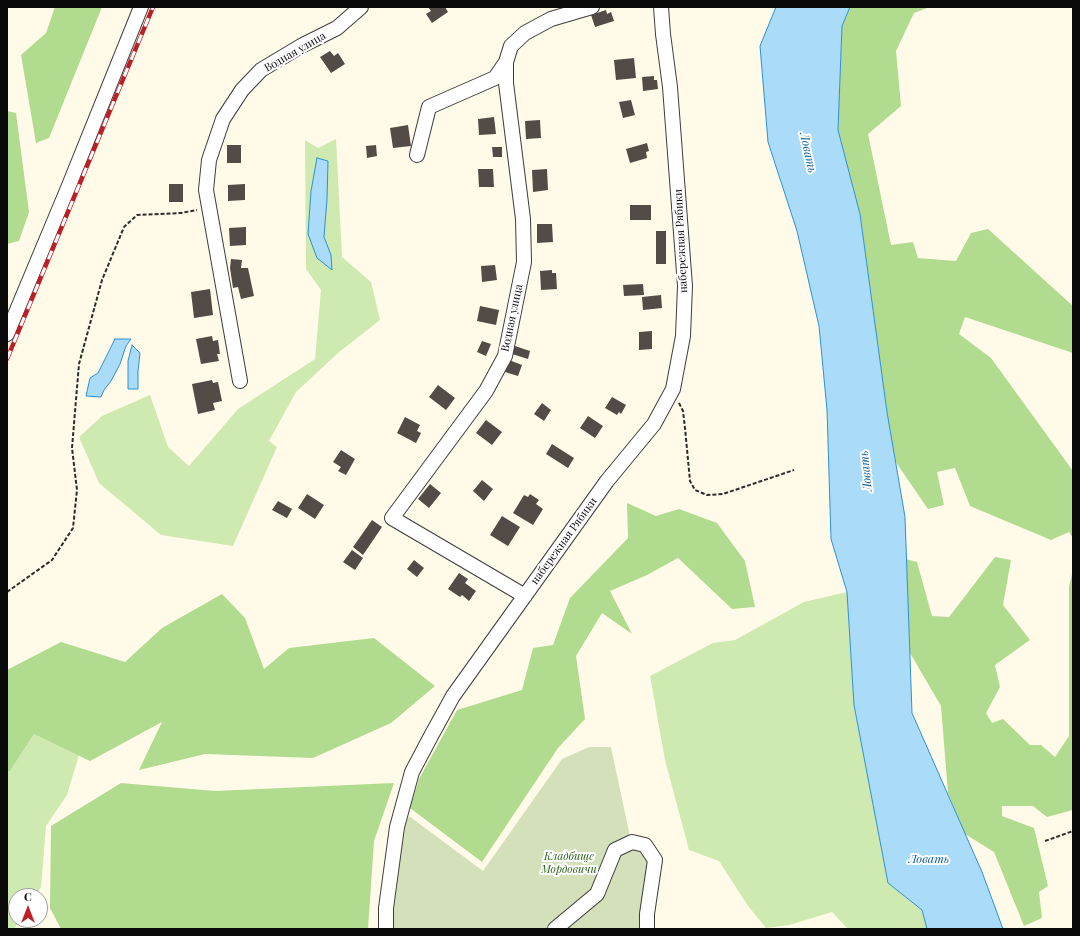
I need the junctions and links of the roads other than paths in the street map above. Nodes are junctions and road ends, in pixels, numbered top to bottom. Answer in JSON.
{"nodes":[{"id":1,"x":141,"y":7,"type":"edge"},
{"id":2,"x":361,"y":7,"type":"edge"},
{"id":3,"x":592,"y":7,"type":"edge"},
{"id":4,"x":661,"y":7,"type":"edge"},
{"id":5,"x":506,"y":62,"type":"junction"},
{"id":6,"x":416,"y":154,"type":"dead end"},
{"id":7,"x":7,"y":334,"type":"edge"},
{"id":8,"x":240,"y":381,"type":"dead end"},
{"id":9,"x":525,"y":596,"type":"junction"},
{"id":10,"x":386,"y":929,"type":"edge"},
{"id":11,"x":555,"y":929,"type":"edge"},
{"id":12,"x":647,"y":929,"type":"edge"}],
"edges":[{"from":1,"to":7,"type":"street"},
{"from":2,"to":8,"type":"street","name":"Водная улица"},
{"from":3,"to":5,"type":"street","name":"Водная улица"},
{"from":4,"to":9,"type":"street","name":"набережная Рябики"},
{"from":5,"to":6,"type":"street"},
{"from":5,"to":9,"type":"street","name":"Водная улица"},
{"from":9,"to":10,"type":"street","name":"набережная Рябики"},
{"from":11,"to":12,"type":"street"}]}
